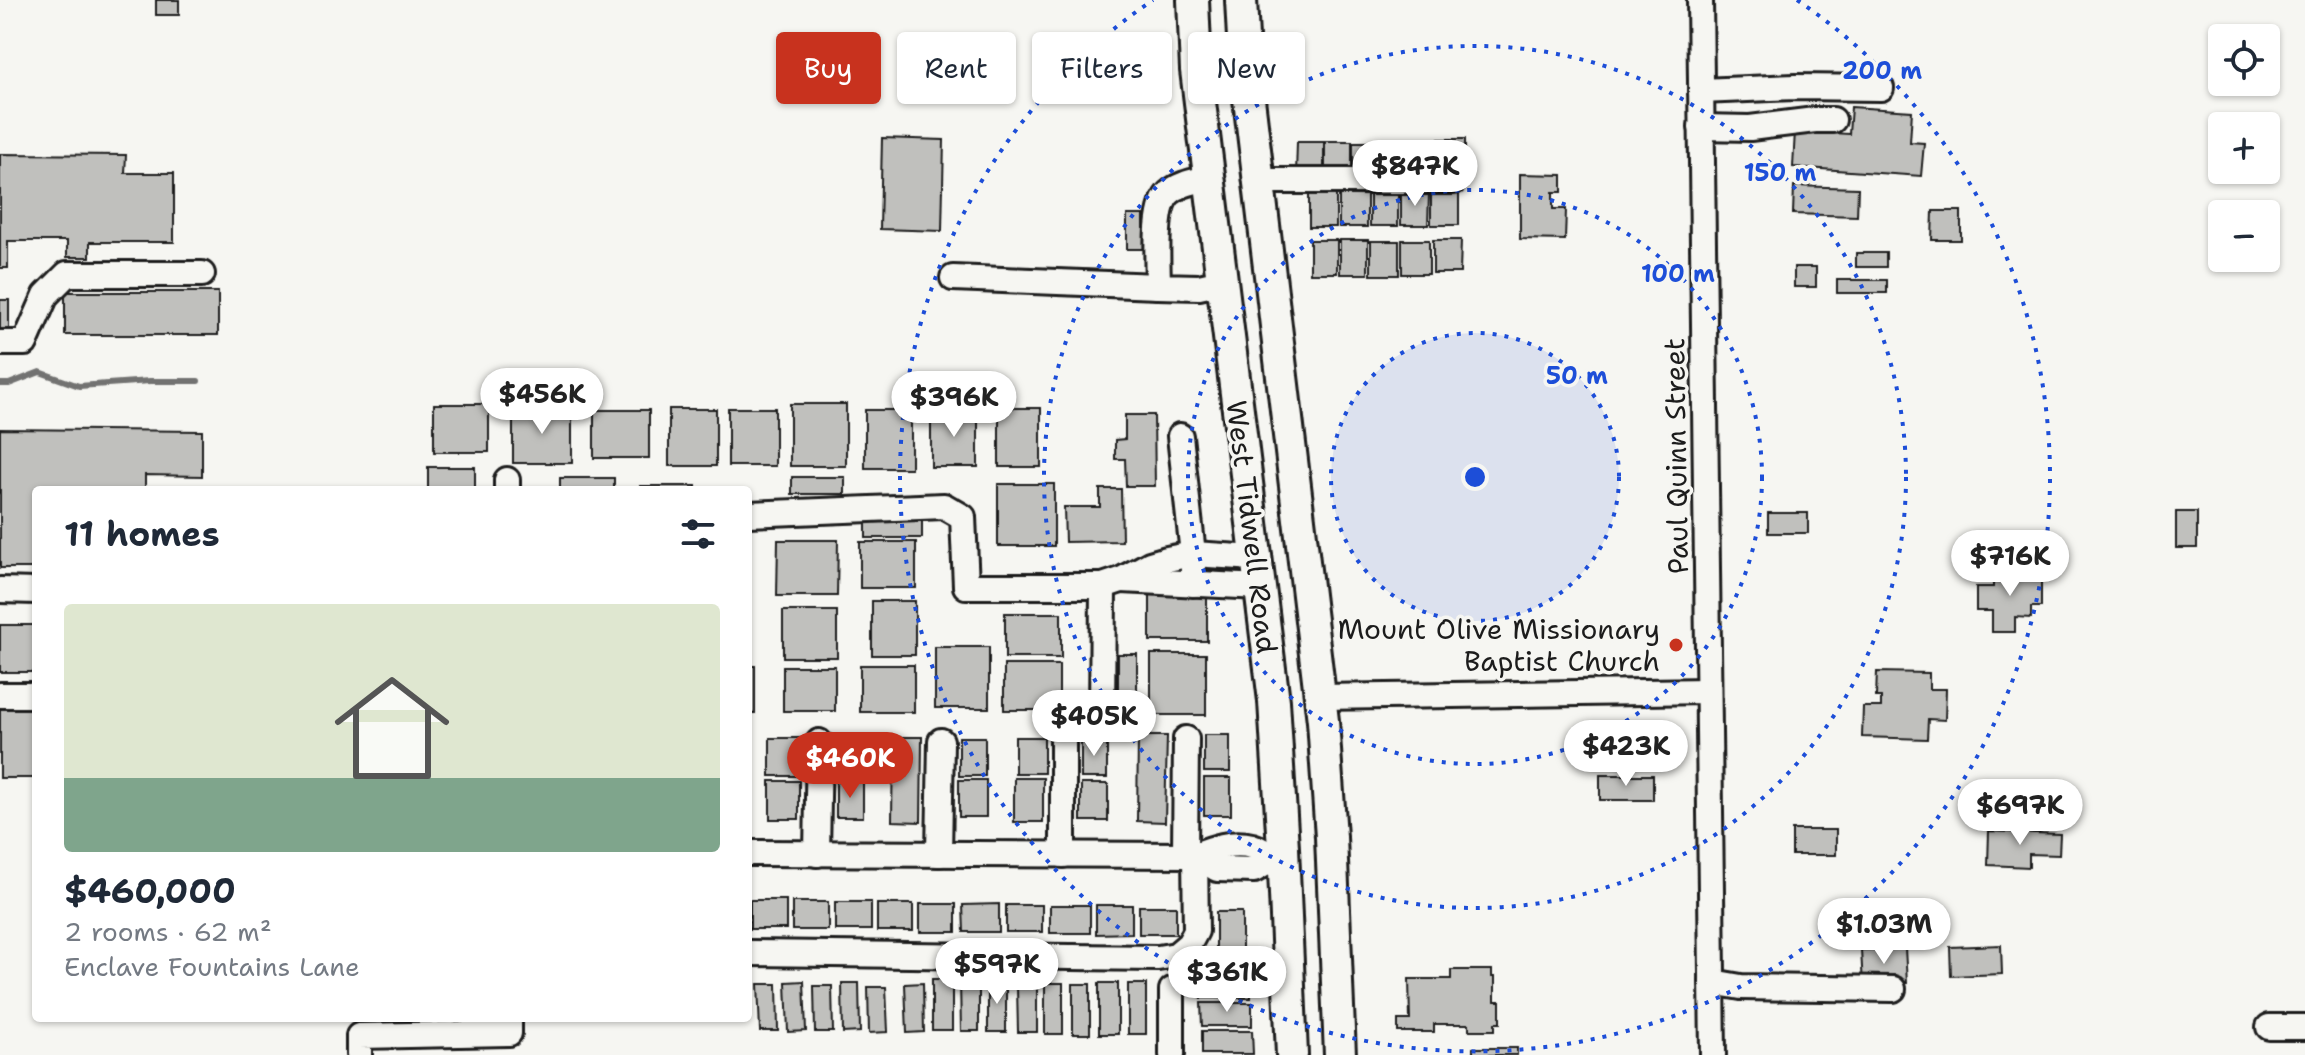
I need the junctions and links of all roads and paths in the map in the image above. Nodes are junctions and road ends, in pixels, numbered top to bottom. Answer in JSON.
{"nodes":[{"id":1,"x":1193,"y":0,"type":"edge"},
{"id":2,"x":1241,"y":0,"type":"edge"},
{"id":3,"x":1700,"y":0,"type":"edge"},
{"id":4,"x":1881,"y":88,"type":"dead end"},
{"id":5,"x":1701,"y":91,"type":"junction"},
{"id":6,"x":1833,"y":120,"type":"dead end"},
{"id":7,"x":1701,"y":127,"type":"junction"},
{"id":8,"x":1211,"y":177,"type":"junction"},
{"id":9,"x":1258,"y":181,"type":"junction"},
{"id":10,"x":1454,"y":181,"type":"dead end"},
{"id":11,"x":202,"y":274,"type":"dead end"},
{"id":12,"x":1269,"y":276,"type":"junction"},
{"id":13,"x":953,"y":278,"type":"dead end"},
{"id":14,"x":1222,"y":282,"type":"junction"},
{"id":15,"x":1158,"y":286,"type":"junction"},
{"id":16,"x":0,"y":343,"type":"edge"},
{"id":17,"x":1180,"y":436,"type":"dead end"},
{"id":18,"x":752,"y":514,"type":"edge"},
{"id":19,"x":1193,"y":554,"type":"junction"},
{"id":20,"x":1258,"y":572,"type":"junction"},
{"id":21,"x":1112,"y":583,"type":"junction"},
{"id":22,"x":1193,"y":584,"type":"junction"},
{"id":23,"x":0,"y":590,"type":"edge"},
{"id":24,"x":32,"y":591,"type":"edge"},
{"id":25,"x":1708,"y":691,"type":"junction"},
{"id":26,"x":0,"y":695,"type":"edge"},
{"id":27,"x":32,"y":695,"type":"edge"},
{"id":28,"x":1320,"y":697,"type":"junction"},
{"id":29,"x":1102,"y":717,"type":"dead end"},
{"id":30,"x":1186,"y":739,"type":"dead end"},
{"id":31,"x":941,"y":741,"type":"dead end"},
{"id":32,"x":1063,"y":741,"type":"dead end"},
{"id":33,"x":819,"y":742,"type":"dead end"},
{"id":34,"x":752,"y":853,"type":"edge"},
{"id":35,"x":817,"y":854,"type":"junction"},
{"id":36,"x":939,"y":854,"type":"junction"},
{"id":37,"x":1063,"y":855,"type":"junction"},
{"id":38,"x":1190,"y":855,"type":"junction"},
{"id":39,"x":1279,"y":858,"type":"junction"},
{"id":40,"x":752,"y":953,"type":"edge"},
{"id":41,"x":1712,"y":982,"type":"junction"},
{"id":42,"x":1893,"y":989,"type":"dead end"},
{"id":43,"x":1172,"y":990,"type":"dead end"},
{"id":44,"x":509,"y":1022,"type":"edge"},
{"id":45,"x":2269,"y":1027,"type":"dead end"},
{"id":46,"x":2305,"y":1027,"type":"edge"},
{"id":47,"x":1340,"y":1047,"type":"edge"},
{"id":48,"x":1292,"y":1048,"type":"edge"},
{"id":49,"x":359,"y":1055,"type":"edge"},
{"id":50,"x":1172,"y":1055,"type":"edge"},
{"id":51,"x":1713,"y":1055,"type":"edge"}],
"edges":[{"from":1,"to":8,"type":"main road","name":"West Tidwell Road"},
{"from":2,"to":9,"type":"main road","name":"West Tidwell Road"},
{"from":3,"to":5,"type":"street","name":"Paul Quinn Street"},
{"from":4,"to":5,"type":"street"},
{"from":5,"to":7,"type":"street","name":"Paul Quinn Street"},
{"from":6,"to":7,"type":"street"},
{"from":7,"to":25,"type":"street","name":"Paul Quinn Street"},
{"from":8,"to":14,"type":"main road","name":"West Tidwell Road"},
{"from":8,"to":15,"type":"street"},
{"from":9,"to":10,"type":"street"},
{"from":9,"to":12,"type":"main road","name":"West Tidwell Road"},
{"from":11,"to":16,"type":"street"},
{"from":12,"to":14,"type":"main road"},
{"from":12,"to":28,"type":"main road","name":"West Tidwell Road"},
{"from":13,"to":15,"type":"street"},
{"from":14,"to":15,"type":"street"},
{"from":14,"to":20,"type":"main road","name":"West Tidwell Road"},
{"from":17,"to":19,"type":"street"},
{"from":18,"to":21,"type":"street"},
{"from":19,"to":20,"type":"street"},
{"from":19,"to":21,"type":"street"},
{"from":19,"to":22,"type":"street"},
{"from":20,"to":22,"type":"street"},
{"from":20,"to":39,"type":"main road","name":"West Tidwell Road"},
{"from":21,"to":22,"type":"street"},
{"from":21,"to":29,"type":"street"},
{"from":23,"to":24,"type":"street"},
{"from":25,"to":28,"type":"street"},
{"from":25,"to":41,"type":"street","name":"Paul Quinn Street"},
{"from":26,"to":27,"type":"street"},
{"from":28,"to":47,"type":"main road","name":"West Tidwell Road"},
{"from":30,"to":38,"type":"street"},
{"from":31,"to":36,"type":"street"},
{"from":32,"to":37,"type":"street"},
{"from":33,"to":35,"type":"street"},
{"from":34,"to":35,"type":"street"},
{"from":35,"to":36,"type":"street"},
{"from":36,"to":37,"type":"street"},
{"from":37,"to":38,"type":"street"},
{"from":38,"to":39,"type":"street"},
{"from":38,"to":40,"type":"street"},
{"from":39,"to":48,"type":"main road","name":"West Tidwell Road"},
{"from":41,"to":42,"type":"street"},
{"from":41,"to":51,"type":"street","name":"Paul Quinn Street"},
{"from":43,"to":50,"type":"street"},
{"from":44,"to":49,"type":"street"},
{"from":45,"to":46,"type":"street"},
{"from":47,"to":48,"type":"main road"}]}
